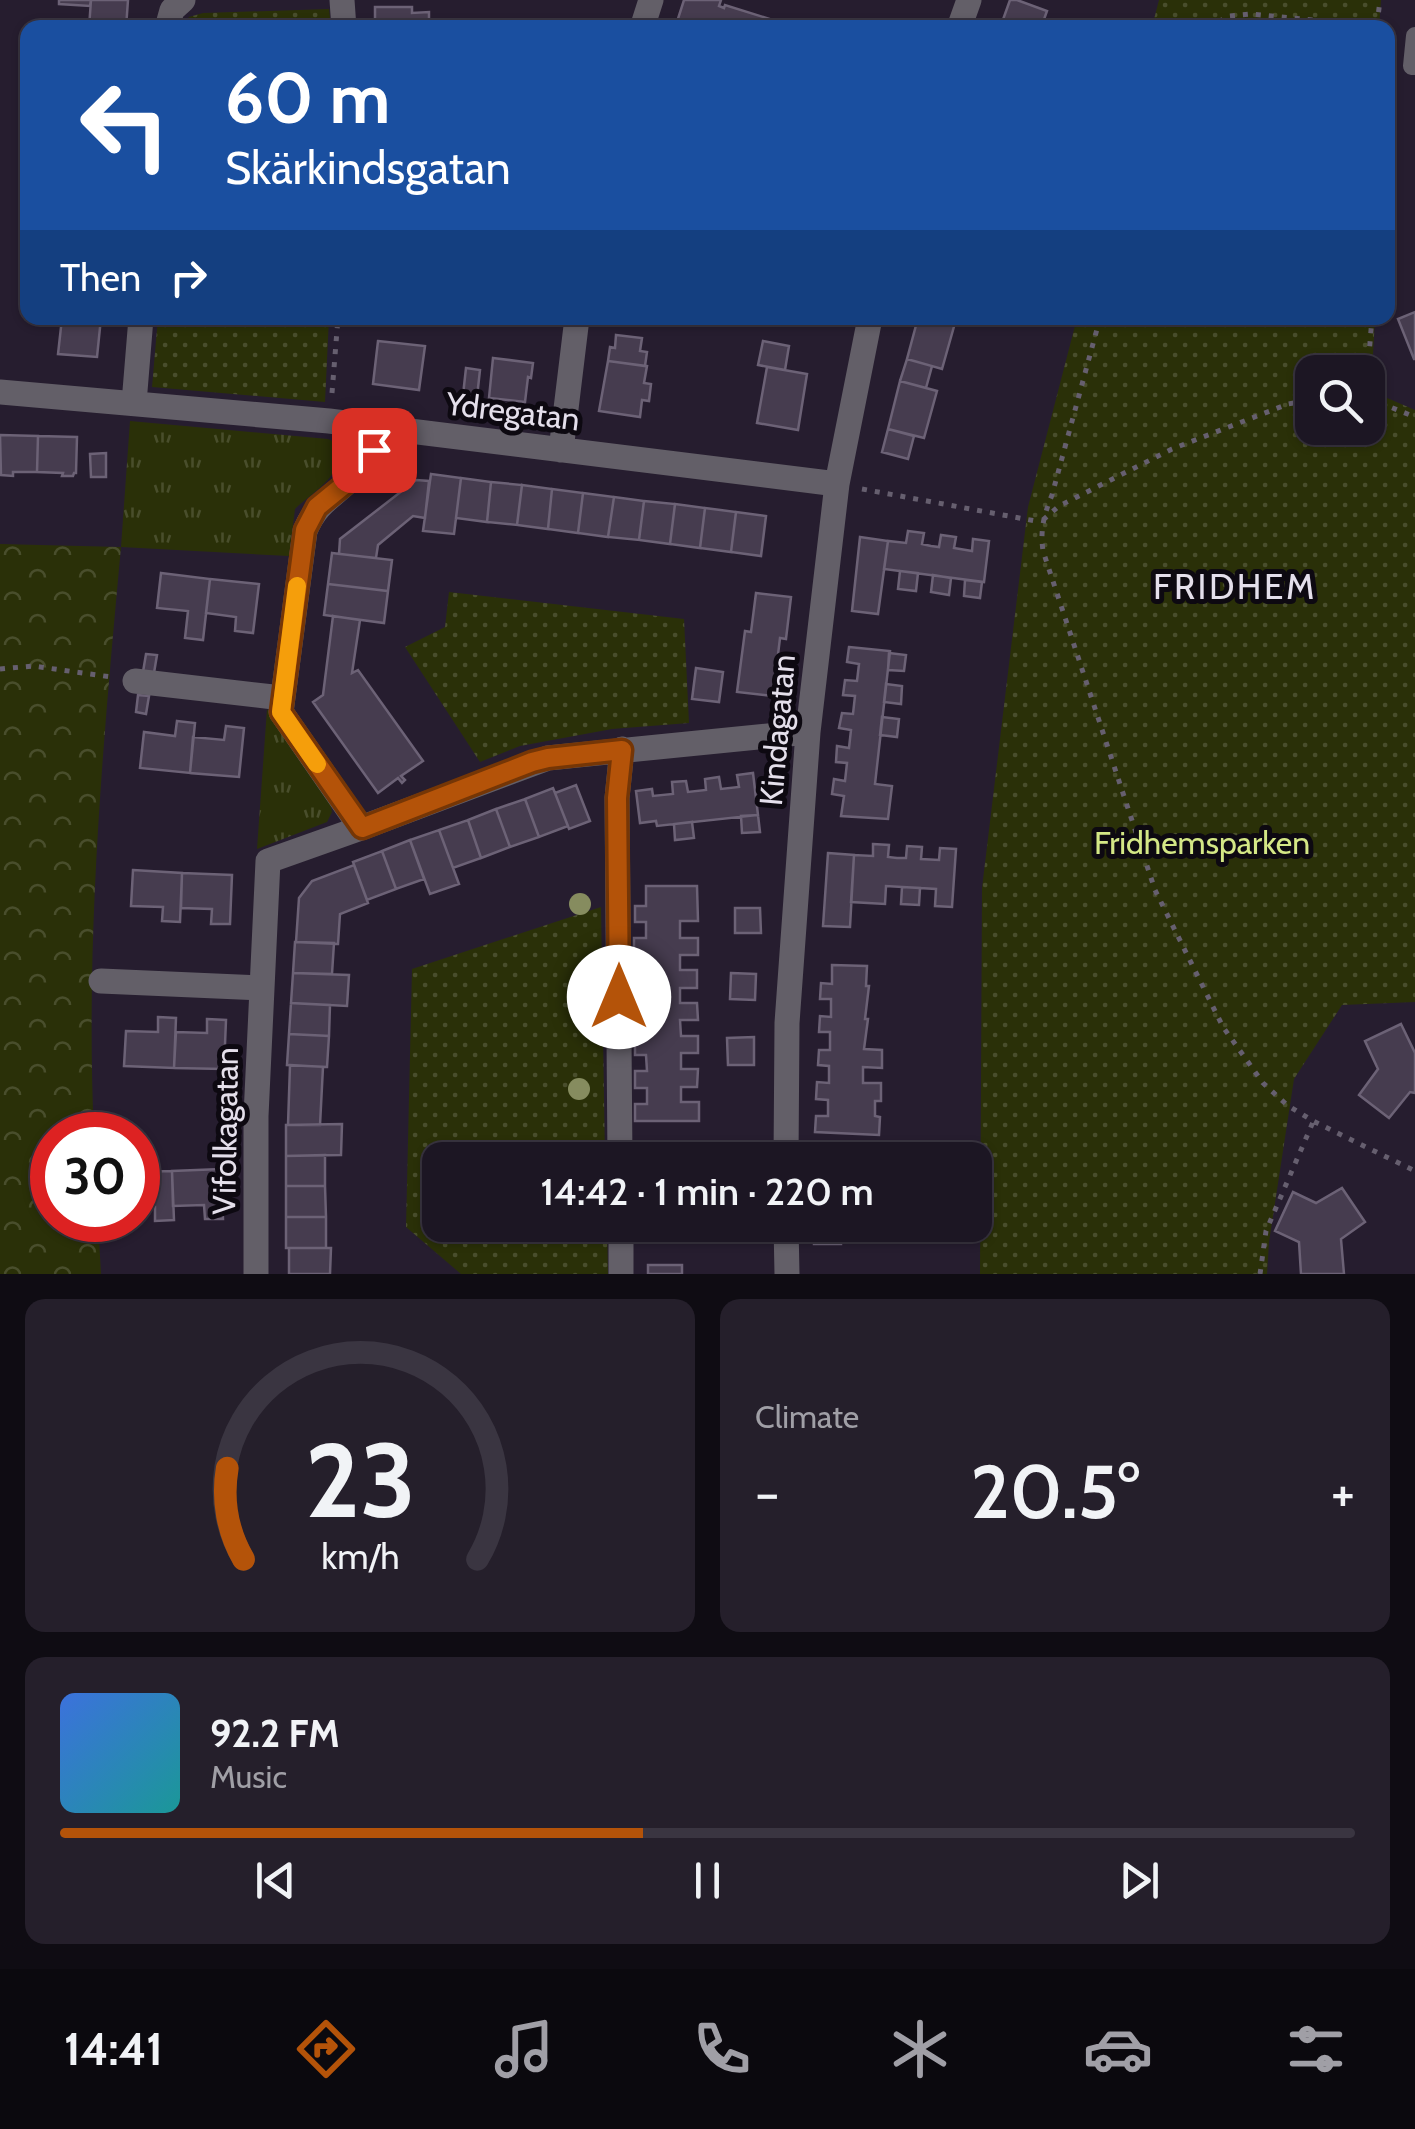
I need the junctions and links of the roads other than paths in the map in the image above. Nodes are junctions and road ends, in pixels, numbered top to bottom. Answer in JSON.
{"nodes":[{"id":1,"x":183,"y":0,"type":"edge"},
{"id":2,"x":169,"y":20,"type":"edge"},
{"id":3,"x":1415,"y":36,"type":"edge"},
{"id":4,"x":1415,"y":66,"type":"edge"},
{"id":5,"x":141,"y":325,"type":"edge"},
{"id":6,"x":576,"y":325,"type":"edge"},
{"id":7,"x":869,"y":325,"type":"edge"},
{"id":8,"x":0,"y":392,"type":"edge"},
{"id":9,"x":134,"y":402,"type":"junction"},
{"id":10,"x":385,"y":428,"type":"junction"},
{"id":11,"x":561,"y":450,"type":"junction"},
{"id":12,"x":837,"y":484,"type":"junction"},
{"id":13,"x":135,"y":681,"type":"road end"},
{"id":14,"x":282,"y":698,"type":"junction"},
{"id":15,"x":808,"y":732,"type":"junction"},
{"id":16,"x":622,"y":750,"type":"junction"},
{"id":17,"x":362,"y":828,"type":"junction"},
{"id":18,"x":101,"y":980,"type":"dead end"},
{"id":19,"x":261,"y":988,"type":"junction"},
{"id":20,"x":620,"y":1142,"type":"edge"},
{"id":21,"x":786,"y":1142,"type":"edge"},
{"id":22,"x":620,"y":1242,"type":"edge"},
{"id":23,"x":786,"y":1242,"type":"edge"},
{"id":24,"x":256,"y":1274,"type":"edge"},
{"id":25,"x":621,"y":1274,"type":"edge"},
{"id":26,"x":786,"y":1274,"type":"edge"}],
"edges":[{"from":1,"to":2,"type":"street"},
{"from":3,"to":4,"type":"lane"},
{"from":5,"to":9,"type":"street"},
{"from":6,"to":11,"type":"street"},
{"from":7,"to":12,"type":"street","name":"Kindagatan"},
{"from":8,"to":9,"type":"street","name":"Ydregatan"},
{"from":9,"to":10,"type":"street","name":"Ydregatan"},
{"from":10,"to":11,"type":"street","name":"Ydregatan"},
{"from":10,"to":14,"type":"street"},
{"from":11,"to":12,"type":"street","name":"Ydregatan"},
{"from":12,"to":15,"type":"street","name":"Kindagatan"},
{"from":13,"to":14,"type":"street"},
{"from":14,"to":17,"type":"street"},
{"from":15,"to":16,"type":"street"},
{"from":15,"to":21,"type":"street","name":"Kindagatan"},
{"from":16,"to":17,"type":"street"},
{"from":16,"to":20,"type":"street","name":"Kindagatan"},
{"from":17,"to":19,"type":"street","name":"Vifolkagatan"},
{"from":18,"to":19,"type":"street"},
{"from":19,"to":24,"type":"street","name":"Vifolkagatan"},
{"from":22,"to":25,"type":"street"},
{"from":23,"to":26,"type":"street"}]}
